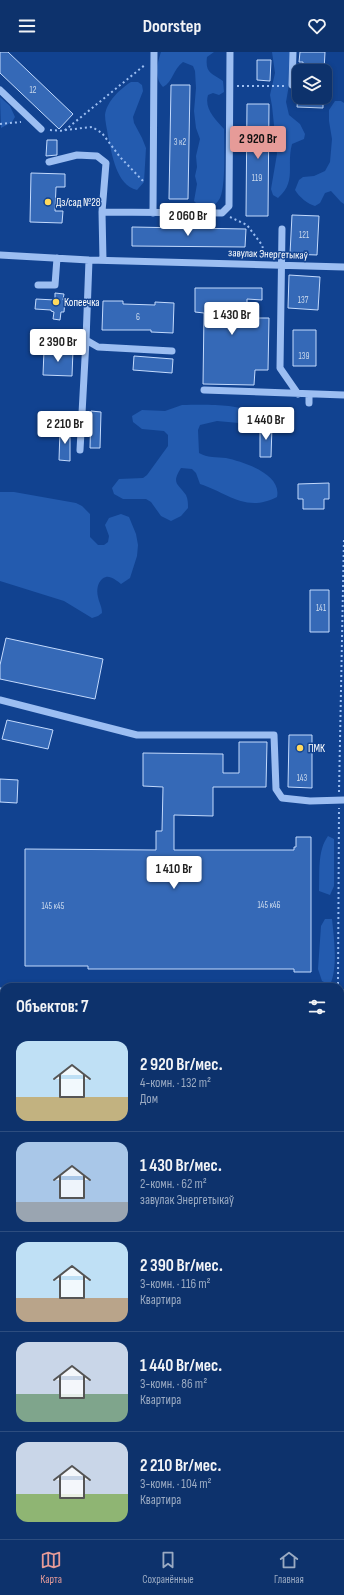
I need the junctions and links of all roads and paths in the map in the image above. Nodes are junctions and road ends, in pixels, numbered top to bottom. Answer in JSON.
{"nodes":[{"id":1,"x":230,"y":52,"type":"edge"},
{"id":2,"x":293,"y":52,"type":"edge"},
{"id":3,"x":154,"y":54,"type":"edge"},
{"id":4,"x":293,"y":64,"type":"edge"},
{"id":5,"x":230,"y":86,"type":"junction"},
{"id":6,"x":292,"y":86,"type":"edge"},
{"id":7,"x":0,"y":90,"type":"edge"},
{"id":8,"x":32,"y":121,"type":"junction"},
{"id":9,"x":0,"y":124,"type":"edge"},
{"id":10,"x":41,"y":129,"type":"joint"},
{"id":11,"x":64,"y":131,"type":"junction"},
{"id":12,"x":49,"y":162,"type":"dead end"},
{"id":13,"x":154,"y":192,"type":"junction"},
{"id":14,"x":102,"y":212,"type":"junction"},
{"id":15,"x":153,"y":212,"type":"junction"},
{"id":16,"x":222,"y":213,"type":"junction"},
{"id":17,"x":282,"y":229,"type":"dead end"},
{"id":18,"x":0,"y":255,"type":"edge"},
{"id":19,"x":56,"y":258,"type":"junction"},
{"id":20,"x":89,"y":260,"type":"junction"},
{"id":21,"x":102,"y":260,"type":"junction"},
{"id":22,"x":268,"y":265,"type":"junction"},
{"id":23,"x":281,"y":265,"type":"junction"},
{"id":24,"x":344,"y":267,"type":"edge"},
{"id":25,"x":38,"y":285,"type":"dead end"},
{"id":26,"x":86,"y":340,"type":"junction"},
{"id":27,"x":172,"y":351,"type":"dead end"},
{"id":28,"x":204,"y":390,"type":"dead end"},
{"id":29,"x":298,"y":394,"type":"junction"},
{"id":30,"x":309,"y":394,"type":"junction"},
{"id":31,"x":344,"y":395,"type":"edge"},
{"id":32,"x":309,"y":403,"type":"dead end"},
{"id":33,"x":80,"y":450,"type":"dead end"},
{"id":34,"x":344,"y":537,"type":"edge"},
{"id":35,"x":0,"y":700,"type":"edge"},
{"id":36,"x":341,"y":800,"type":"edge"},
{"id":37,"x":338,"y":983,"type":"edge"}],
"edges":[{"from":1,"to":5,"type":"street"},
{"from":2,"to":4,"type":"street"},
{"from":3,"to":11,"type":"path"},
{"from":3,"to":13,"type":"street"},
{"from":5,"to":6,"type":"path"},
{"from":5,"to":16,"type":"street"},
{"from":7,"to":8,"type":"street"},
{"from":8,"to":9,"type":"path"},
{"from":8,"to":10,"type":"street"},
{"from":10,"to":11,"type":"path"},
{"from":11,"to":13,"type":"path"},
{"from":12,"to":14,"type":"street"},
{"from":13,"to":15,"type":"street"},
{"from":14,"to":15,"type":"street"},
{"from":14,"to":21,"type":"street"},
{"from":15,"to":16,"type":"street"},
{"from":16,"to":22,"type":"path"},
{"from":17,"to":23,"type":"street"},
{"from":18,"to":19,"type":"street","name":"завулак Энергетыкаў"},
{"from":19,"to":20,"type":"street","name":"завулак Энергетыкаў"},
{"from":19,"to":25,"type":"street"},
{"from":20,"to":21,"type":"street","name":"завулак Энергетыкаў"},
{"from":20,"to":26,"type":"street"},
{"from":21,"to":22,"type":"street","name":"завулак Энергетыкаў"},
{"from":22,"to":23,"type":"street","name":"завулак Энергетыкаў"},
{"from":23,"to":24,"type":"street","name":"завулак Энергетыкаў"},
{"from":23,"to":29,"type":"street"},
{"from":26,"to":27,"type":"street"},
{"from":26,"to":33,"type":"street"},
{"from":28,"to":29,"type":"street"},
{"from":29,"to":30,"type":"street"},
{"from":30,"to":31,"type":"street"},
{"from":30,"to":32,"type":"street"},
{"from":34,"to":36,"type":"path"},
{"from":35,"to":36,"type":"street"},
{"from":36,"to":37,"type":"path"}]}
